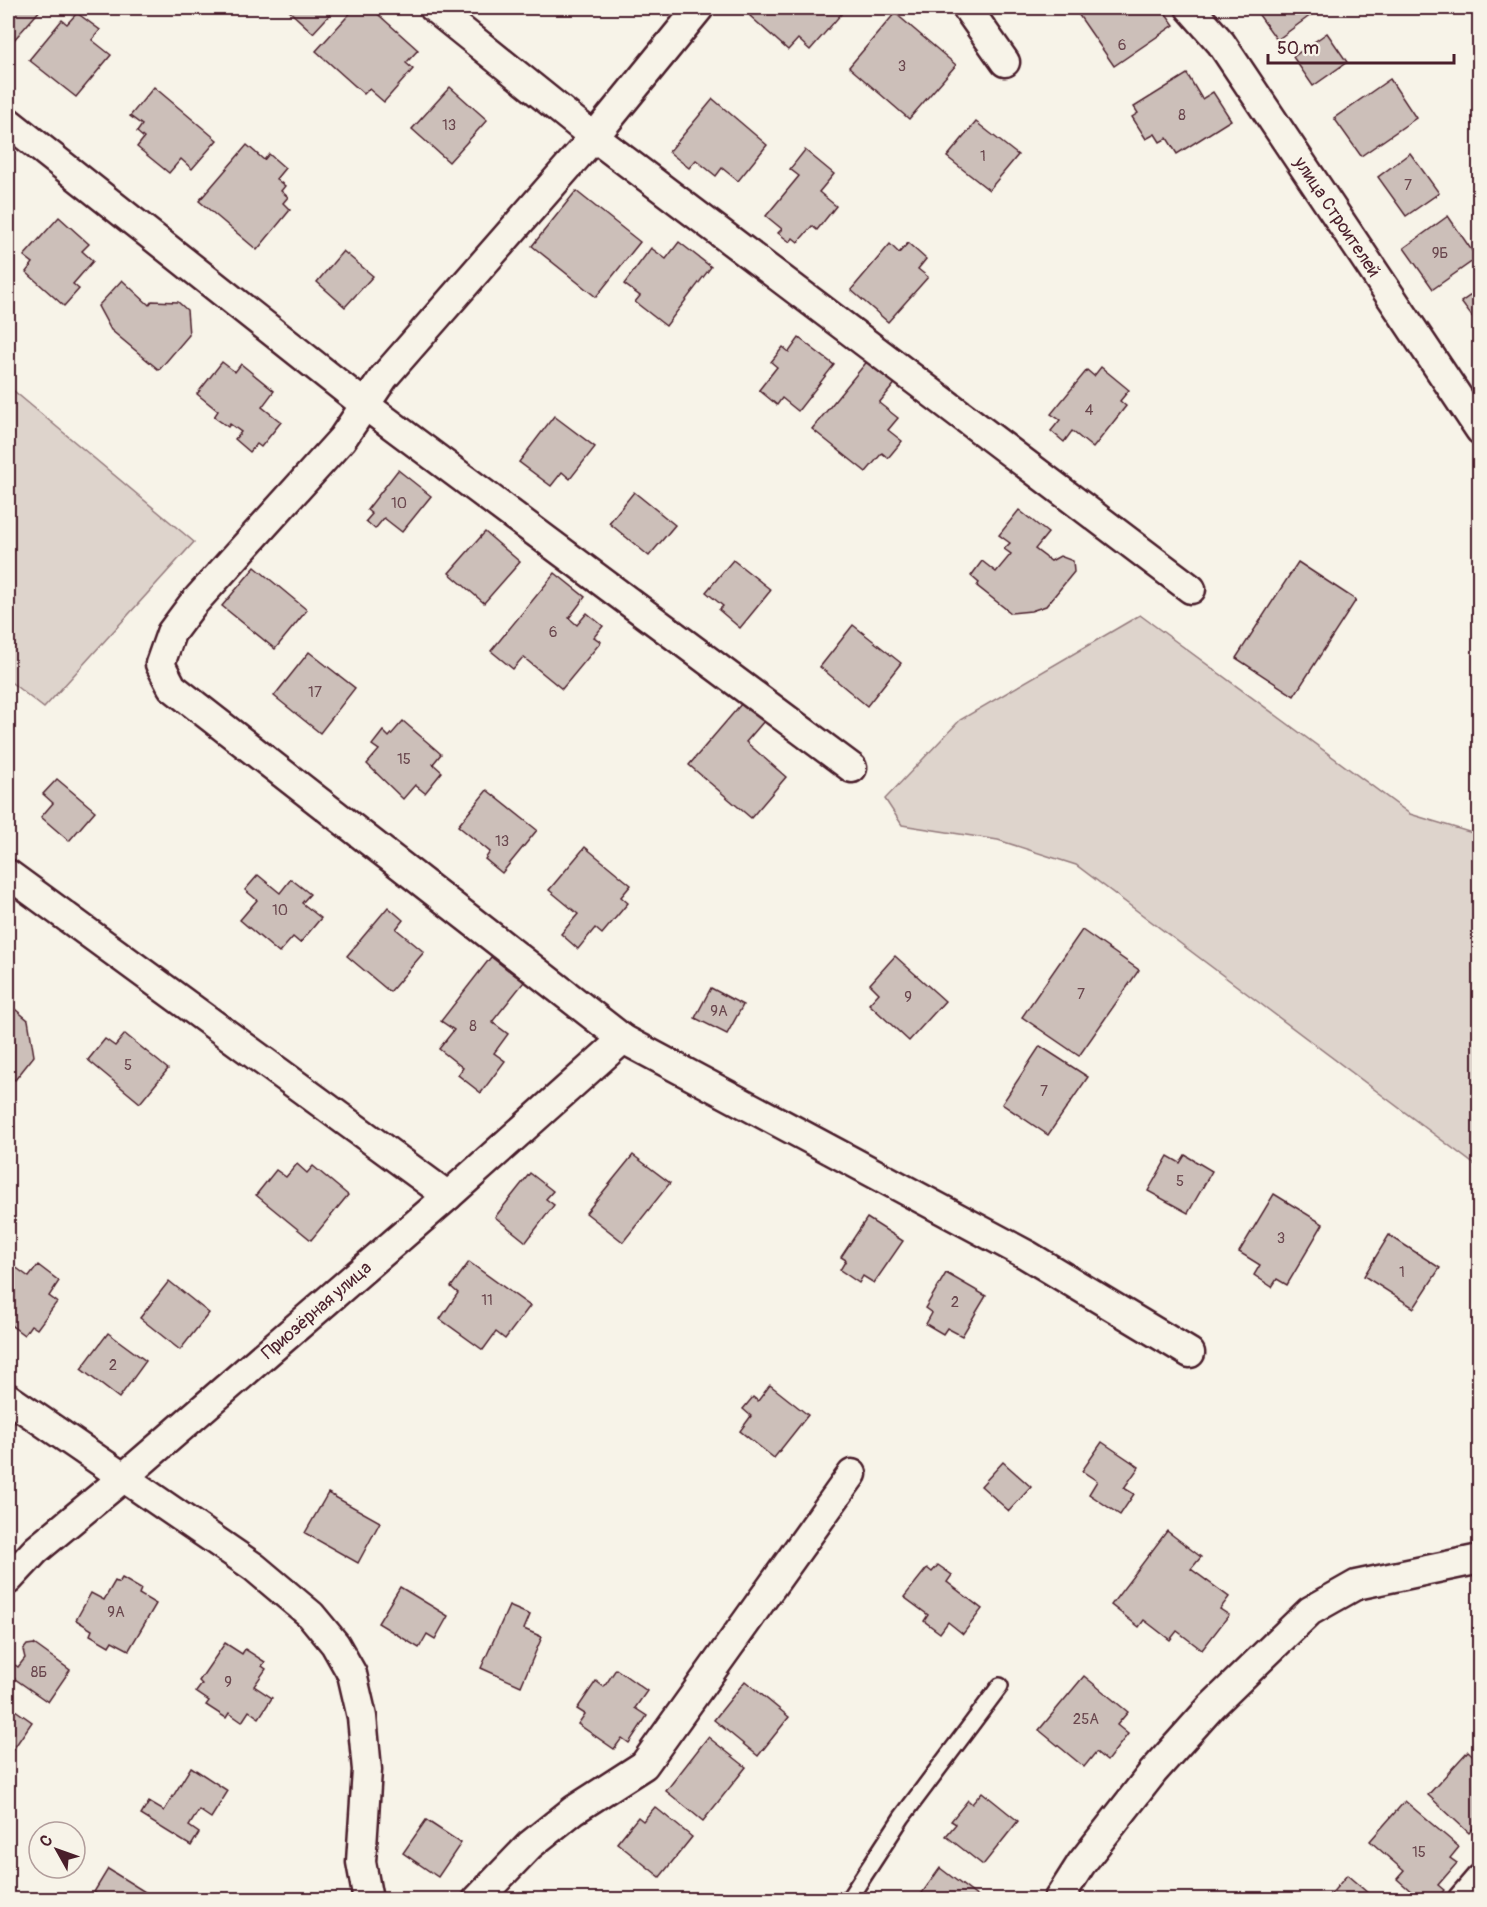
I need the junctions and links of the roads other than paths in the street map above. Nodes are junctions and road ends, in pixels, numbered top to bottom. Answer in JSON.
{"nodes":[{"id":1,"x":434,"y":8,"type":"edge"},
{"id":2,"x":699,"y":8,"type":"edge"},
{"id":3,"x":967,"y":8,"type":"edge"},
{"id":4,"x":1190,"y":8,"type":"edge"},
{"id":5,"x":1005,"y":62,"type":"dead end"},
{"id":6,"x":8,"y":122,"type":"edge"},
{"id":7,"x":594,"y":137,"type":"junction"},
{"id":8,"x":365,"y":405,"type":"junction"},
{"id":9,"x":1479,"y":430,"type":"edge"},
{"id":10,"x":1191,"y":589,"type":"dead end"},
{"id":11,"x":852,"y":768,"type":"dead end"},
{"id":12,"x":8,"y":874,"type":"edge"},
{"id":13,"x":623,"y":1039,"type":"junction"},
{"id":14,"x":447,"y":1196,"type":"junction"},
{"id":15,"x":1190,"y":1353,"type":"dead end"},
{"id":16,"x":8,"y":1398,"type":"edge"},
{"id":17,"x":852,"y":1474,"type":"dead end"},
{"id":18,"x":124,"y":1478,"type":"junction"},
{"id":19,"x":1479,"y":1559,"type":"edge"},
{"id":20,"x":8,"y":1580,"type":"edge"},
{"id":21,"x":1000,"y":1686,"type":"dead end"},
{"id":22,"x":1479,"y":1879,"type":"edge"},
{"id":23,"x":368,"y":1899,"type":"edge"},
{"id":24,"x":477,"y":1899,"type":"edge"},
{"id":25,"x":848,"y":1899,"type":"edge"},
{"id":26,"x":1058,"y":1899,"type":"edge"},
{"id":27,"x":1462,"y":1899,"type":"edge"}],
"edges":[{"from":1,"to":7,"type":"street"},
{"from":2,"to":7,"type":"street"},
{"from":3,"to":5,"type":"street"},
{"from":4,"to":9,"type":"street","name":"улица Строителей"},
{"from":6,"to":8,"type":"street"},
{"from":7,"to":8,"type":"street"},
{"from":7,"to":10,"type":"street"},
{"from":8,"to":11,"type":"street"},
{"from":8,"to":13,"type":"street"},
{"from":12,"to":14,"type":"street"},
{"from":13,"to":14,"type":"street","name":"Приозёрная улица"},
{"from":13,"to":15,"type":"street"},
{"from":14,"to":18,"type":"street","name":"Приозёрная улица"},
{"from":16,"to":18,"type":"street"},
{"from":17,"to":24,"type":"street"},
{"from":18,"to":20,"type":"street","name":"Приозёрная улица"},
{"from":18,"to":23,"type":"street"},
{"from":19,"to":26,"type":"street"},
{"from":21,"to":25,"type":"lane"},
{"from":22,"to":27,"type":"street"}]}
